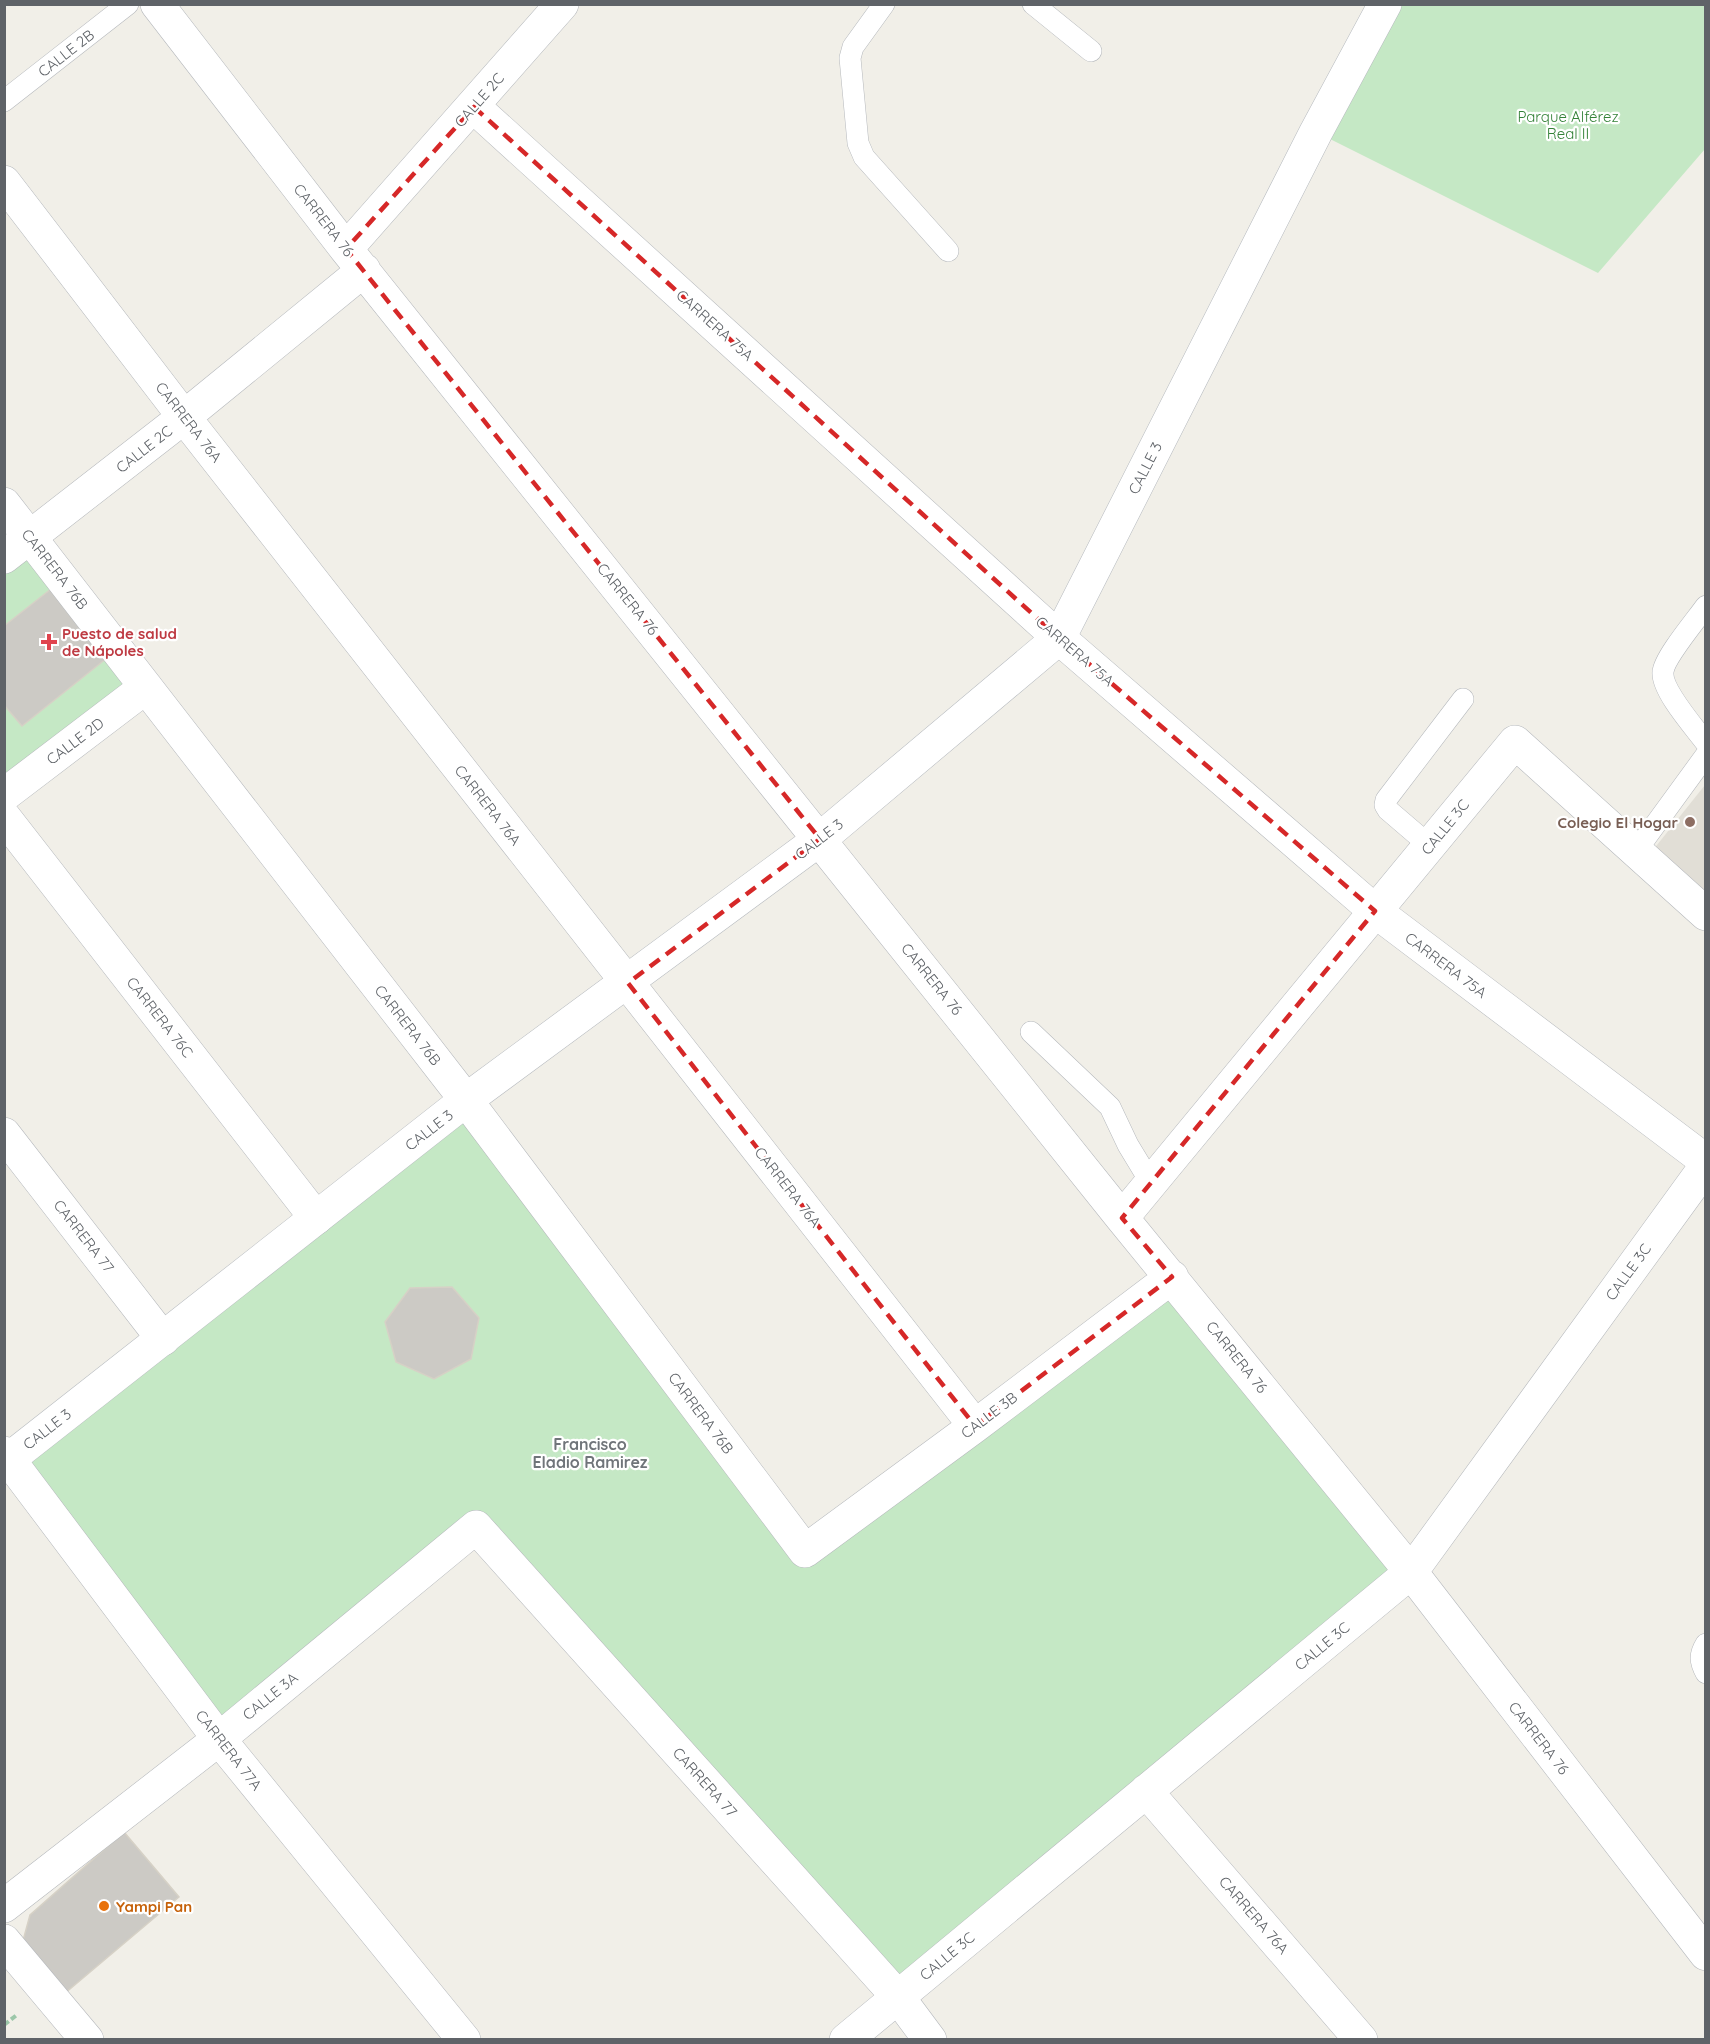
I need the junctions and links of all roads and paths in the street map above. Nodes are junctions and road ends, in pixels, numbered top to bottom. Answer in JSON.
{"nodes":[{"id":1,"x":128,"y":4,"type":"edge"},
{"id":2,"x":157,"y":4,"type":"edge"},
{"id":3,"x":562,"y":4,"type":"edge"},
{"id":4,"x":1032,"y":4,"type":"edge"},
{"id":5,"x":1385,"y":4,"type":"edge"},
{"id":6,"x":883,"y":5,"type":"edge"},
{"id":7,"x":1091,"y":51,"type":"dead end"},
{"id":8,"x":4,"y":101,"type":"edge"},
{"id":9,"x":474,"y":107,"type":"junction"},
{"id":10,"x":4,"y":182,"type":"edge"},
{"id":11,"x":948,"y":251,"type":"dead end"},
{"id":12,"x":355,"y":260,"type":"junction"},
{"id":13,"x":184,"y":417,"type":"junction"},
{"id":14,"x":4,"y":504,"type":"edge"},
{"id":15,"x":31,"y":537,"type":"junction"},
{"id":16,"x":4,"y":558,"type":"edge"},
{"id":17,"x":1706,"y":606,"type":"edge"},
{"id":18,"x":1059,"y":638,"type":"junction"},
{"id":19,"x":146,"y":687,"type":"junction"},
{"id":20,"x":1463,"y":699,"type":"dead end"},
{"id":21,"x":1706,"y":743,"type":"edge"},
{"id":22,"x":1706,"y":755,"type":"edge"},
{"id":23,"x":4,"y":795,"type":"edge"},
{"id":24,"x":4,"y":817,"type":"edge"},
{"id":25,"x":820,"y":839,"type":"junction"},
{"id":26,"x":1430,"y":846,"type":"junction"},
{"id":27,"x":1636,"y":851,"type":"junction"},
{"id":28,"x":1375,"y":911,"type":"junction"},
{"id":29,"x":1706,"y":914,"type":"edge"},
{"id":30,"x":628,"y":982,"type":"junction"},
{"id":31,"x":1031,"y":1032,"type":"dead end"},
{"id":32,"x":466,"y":1100,"type":"junction"},
{"id":33,"x":4,"y":1134,"type":"edge"},
{"id":34,"x":1706,"y":1163,"type":"edge"},
{"id":35,"x":1151,"y":1183,"type":"junction"},
{"id":36,"x":316,"y":1218,"type":"junction"},
{"id":37,"x":1122,"y":1218,"type":"junction"},
{"id":38,"x":1172,"y":1277,"type":"junction"},
{"id":39,"x":163,"y":1339,"type":"junction"},
{"id":40,"x":975,"y":1426,"type":"junction"},
{"id":41,"x":6,"y":1458,"type":"edge"},
{"id":42,"x":476,"y":1527,"type":"joint"},
{"id":43,"x":805,"y":1551,"type":"joint"},
{"id":44,"x":1411,"y":1572,"type":"junction"},
{"id":45,"x":1706,"y":1644,"type":"edge"},
{"id":46,"x":1706,"y":1673,"type":"edge"},
{"id":47,"x":219,"y":1739,"type":"junction"},
{"id":48,"x":1146,"y":1791,"type":"junction"},
{"id":49,"x":4,"y":1906,"type":"edge"},
{"id":50,"x":4,"y":1941,"type":"edge"},
{"id":51,"x":1706,"y":1954,"type":"edge"},
{"id":52,"x":898,"y":1997,"type":"junction"},
{"id":53,"x":87,"y":2040,"type":"edge"},
{"id":54,"x":464,"y":2040,"type":"edge"},
{"id":55,"x":846,"y":2040,"type":"edge"},
{"id":56,"x":930,"y":2040,"type":"edge"},
{"id":57,"x":1361,"y":2040,"type":"edge"}],
"edges":[{"from":1,"to":8,"type":"lane","name":"CALLE 2B"},
{"from":2,"to":12,"type":"street","name":"CARRERA 76"},
{"from":3,"to":9,"type":"street","name":"CALLE 2C"},
{"from":4,"to":7,"type":"lane"},
{"from":5,"to":18,"type":"street","name":"CALLE 3"},
{"from":6,"to":11,"type":"lane"},
{"from":9,"to":12,"type":"street","name":"CALLE 2C"},
{"from":9,"to":18,"type":"street","name":"CARRERA 75A"},
{"from":10,"to":13,"type":"street","name":"CARRERA 76A"},
{"from":12,"to":13,"type":"street","name":"CALLE 2C"},
{"from":12,"to":25,"type":"street","name":"CARRERA 76"},
{"from":13,"to":15,"type":"street","name":"CALLE 2C"},
{"from":13,"to":30,"type":"street","name":"CARRERA 76A"},
{"from":14,"to":15,"type":"street","name":"CARRERA 76B"},
{"from":15,"to":16,"type":"street","name":"CALLE 2C"},
{"from":15,"to":19,"type":"street","name":"CARRERA 76B"},
{"from":17,"to":21,"type":"lane"},
{"from":18,"to":25,"type":"street","name":"CALLE 3"},
{"from":18,"to":28,"type":"street","name":"CARRERA 75A"},
{"from":19,"to":23,"type":"street","name":"CALLE 2D"},
{"from":19,"to":32,"type":"street","name":"CARRERA 76B"},
{"from":20,"to":26,"type":"lane"},
{"from":22,"to":27,"type":"lane"},
{"from":24,"to":36,"type":"street","name":"CARRERA 76C"},
{"from":25,"to":30,"type":"street","name":"CALLE 3"},
{"from":25,"to":37,"type":"street","name":"CARRERA 76"},
{"from":26,"to":27,"type":"street","name":"CALLE 3C"},
{"from":26,"to":28,"type":"street","name":"CALLE 3C"},
{"from":27,"to":29,"type":"street"},
{"from":28,"to":34,"type":"street","name":"CARRERA 75A"},
{"from":28,"to":35,"type":"street","name":"CALLE 3C"},
{"from":30,"to":32,"type":"street","name":"CALLE 3"},
{"from":30,"to":40,"type":"street","name":"CARRERA 76A"},
{"from":31,"to":35,"type":"lane"},
{"from":32,"to":36,"type":"street","name":"CALLE 3"},
{"from":32,"to":43,"type":"street","name":"CARRERA 76B"},
{"from":33,"to":39,"type":"street","name":"CARRERA 77"},
{"from":34,"to":44,"type":"street","name":"CALLE 3C"},
{"from":35,"to":37,"type":"street","name":"CALLE 3C"},
{"from":36,"to":39,"type":"street","name":"CALLE 3"},
{"from":37,"to":38,"type":"street","name":"CARRERA 76"},
{"from":38,"to":40,"type":"street","name":"CALLE 3B"},
{"from":38,"to":44,"type":"street","name":"CARRERA 76"},
{"from":39,"to":41,"type":"street","name":"CALLE 3"},
{"from":40,"to":43,"type":"street","name":"CALLE 3B"},
{"from":41,"to":47,"type":"street","name":"CARRERA 77A"},
{"from":42,"to":47,"type":"street","name":"CALLE 3A"},
{"from":42,"to":52,"type":"street","name":"CARRERA 77"},
{"from":44,"to":48,"type":"street","name":"CALLE 3C"},
{"from":44,"to":51,"type":"street","name":"CARRERA 76"},
{"from":45,"to":46,"type":"lane"},
{"from":47,"to":49,"type":"street","name":"CALLE 3A"},
{"from":47,"to":54,"type":"street","name":"CARRERA 77A"},
{"from":48,"to":52,"type":"street","name":"CALLE 3C"},
{"from":48,"to":57,"type":"street","name":"CARRERA 76A"},
{"from":50,"to":53,"type":"street"},
{"from":52,"to":55,"type":"street","name":"CALLE 3C"},
{"from":52,"to":56,"type":"street","name":"CARRERA 77"}]}
